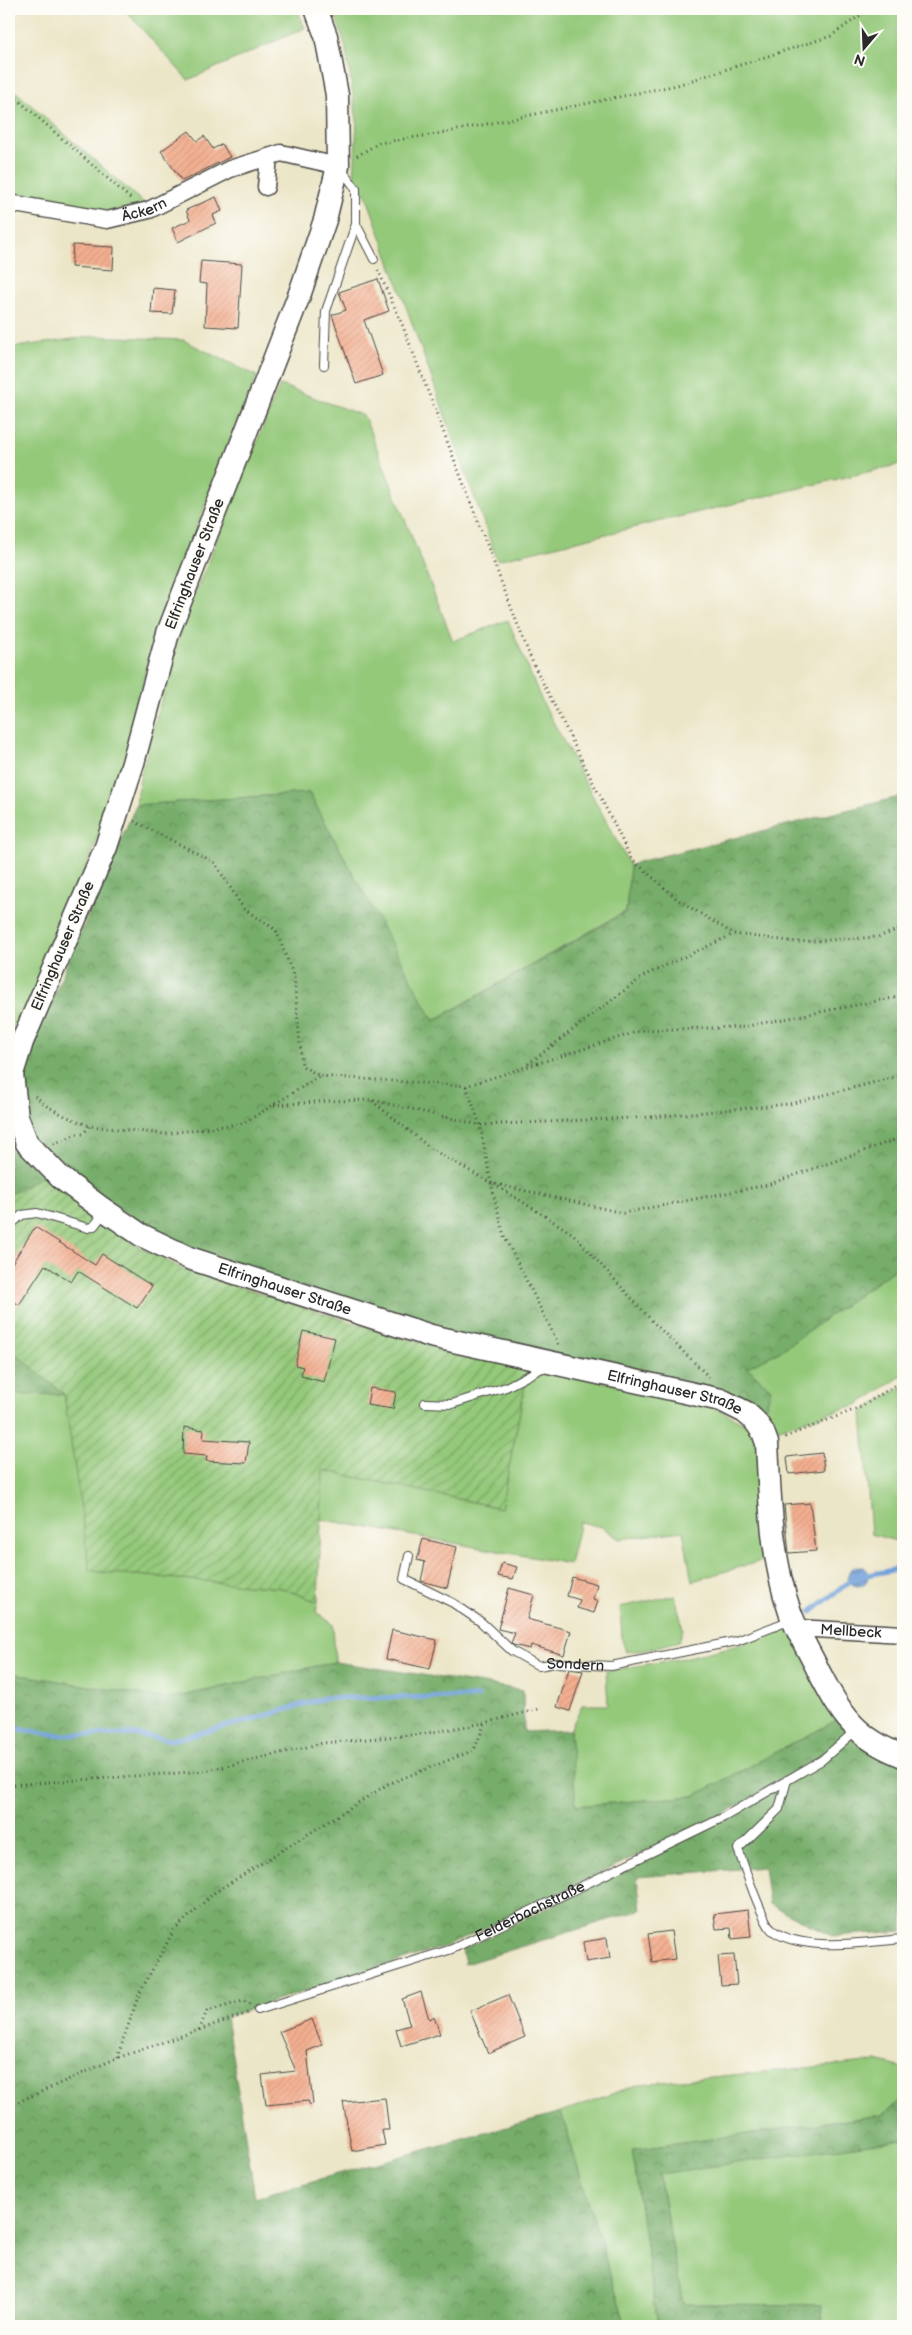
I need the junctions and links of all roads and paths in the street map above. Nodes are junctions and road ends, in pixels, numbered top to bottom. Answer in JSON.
{"nodes":[{"id":1,"x":316,"y":9,"type":"edge"},
{"id":2,"x":869,"y":9,"type":"edge"},
{"id":3,"x":9,"y":92,"type":"edge"},
{"id":4,"x":269,"y":157,"type":"junction"},
{"id":5,"x":338,"y":166,"type":"junction"},
{"id":6,"x":266,"y":187,"type":"dead end"},
{"id":7,"x":9,"y":203,"type":"edge"},
{"id":8,"x":145,"y":211,"type":"junction"},
{"id":9,"x":356,"y":224,"type":"junction"},
{"id":10,"x":374,"y":259,"type":"joint"},
{"id":11,"x":324,"y":365,"type":"dead end"},
{"id":12,"x":118,"y":813,"type":"junction"},
{"id":13,"x":903,"y":928,"type":"edge"},
{"id":14,"x":734,"y":934,"type":"junction"},
{"id":15,"x":903,"y":996,"type":"edge"},
{"id":16,"x":526,"y":1066,"type":"junction"},
{"id":17,"x":11,"y":1074,"type":"edge"},
{"id":18,"x":903,"y":1075,"type":"edge"},
{"id":19,"x":320,"y":1076,"type":"junction"},
{"id":20,"x":466,"y":1086,"type":"junction"},
{"id":21,"x":372,"y":1100,"type":"junction"},
{"id":22,"x":274,"y":1105,"type":"junction"},
{"id":23,"x":480,"y":1125,"type":"junction"},
{"id":24,"x":90,"y":1126,"type":"junction"},
{"id":25,"x":903,"y":1136,"type":"edge"},
{"id":26,"x":35,"y":1153,"type":"junction"},
{"id":27,"x":491,"y":1183,"type":"junction"},
{"id":28,"x":105,"y":1211,"type":"junction"},
{"id":29,"x":9,"y":1226,"type":"edge"},
{"id":30,"x":561,"y":1364,"type":"junction"},
{"id":31,"x":903,"y":1380,"type":"edge"},
{"id":32,"x":721,"y":1400,"type":"junction"},
{"id":33,"x":425,"y":1403,"type":"dead end"},
{"id":34,"x":767,"y":1444,"type":"junction"},
{"id":35,"x":410,"y":1556,"type":"dead end"},
{"id":36,"x":793,"y":1620,"type":"junction"},
{"id":37,"x":903,"y":1634,"type":"edge"},
{"id":38,"x":542,"y":1708,"type":"dead end"},
{"id":39,"x":485,"y":1723,"type":"junction"},
{"id":40,"x":856,"y":1730,"type":"junction"},
{"id":41,"x":903,"y":1756,"type":"edge"},
{"id":42,"x":787,"y":1780,"type":"junction"},
{"id":43,"x":9,"y":1785,"type":"edge"},
{"id":44,"x":903,"y":1939,"type":"edge"},
{"id":45,"x":258,"y":2010,"type":"junction"},
{"id":46,"x":198,"y":2030,"type":"junction"},
{"id":47,"x":117,"y":2058,"type":"junction"},
{"id":48,"x":9,"y":2106,"type":"edge"}],
"edges":[{"from":1,"to":5,"type":"street","name":"Elfringhauser Straße"},
{"from":2,"to":5,"type":"path"},
{"from":3,"to":8,"type":"path"},
{"from":4,"to":5,"type":"street","name":"Äckern"},
{"from":4,"to":6,"type":"street"},
{"from":4,"to":8,"type":"street","name":"Äckern"},
{"from":5,"to":9,"type":"lane"},
{"from":5,"to":12,"type":"street","name":"Elfringhauser Straße"},
{"from":7,"to":8,"type":"street","name":"Äckern"},
{"from":9,"to":10,"type":"lane"},
{"from":9,"to":11,"type":"lane"},
{"from":10,"to":14,"type":"path"},
{"from":12,"to":17,"type":"street","name":"Elfringhauser Straße"},
{"from":12,"to":19,"type":"path"},
{"from":13,"to":14,"type":"path"},
{"from":14,"to":16,"type":"path"},
{"from":15,"to":16,"type":"path"},
{"from":16,"to":20,"type":"path"},
{"from":17,"to":24,"type":"path"},
{"from":17,"to":26,"type":"street","name":"Elfringhauser Straße"},
{"from":18,"to":23,"type":"path"},
{"from":19,"to":20,"type":"path"},
{"from":19,"to":22,"type":"path"},
{"from":20,"to":23,"type":"path"},
{"from":21,"to":22,"type":"path"},
{"from":21,"to":23,"type":"path"},
{"from":21,"to":27,"type":"path"},
{"from":22,"to":24,"type":"path"},
{"from":23,"to":27,"type":"path"},
{"from":24,"to":26,"type":"path"},
{"from":25,"to":27,"type":"path"},
{"from":26,"to":28,"type":"street","name":"Elfringhauser Straße"},
{"from":27,"to":30,"type":"path"},
{"from":27,"to":32,"type":"path"},
{"from":28,"to":29,"type":"lane"},
{"from":28,"to":30,"type":"street","name":"Elfringhauser Straße"},
{"from":30,"to":32,"type":"street","name":"Elfringhauser Straße"},
{"from":30,"to":33,"type":"lane"},
{"from":31,"to":34,"type":"path"},
{"from":32,"to":34,"type":"street","name":"Elfringhauser Straße"},
{"from":34,"to":36,"type":"street","name":"Elfringhauser Straße"},
{"from":35,"to":36,"type":"lane","name":"Sondern"},
{"from":36,"to":37,"type":"street","name":"Mellbeck"},
{"from":36,"to":40,"type":"street"},
{"from":38,"to":39,"type":"path"},
{"from":39,"to":43,"type":"path"},
{"from":39,"to":47,"type":"path"},
{"from":40,"to":41,"type":"street"},
{"from":40,"to":42,"type":"lane","name":"Felderbachstraße"},
{"from":42,"to":44,"type":"lane"},
{"from":42,"to":45,"type":"lane","name":"Felderbachstraße"},
{"from":45,"to":46,"type":"path"},
{"from":45,"to":46,"type":"path"},
{"from":46,"to":47,"type":"path"},
{"from":47,"to":48,"type":"path"}]}
